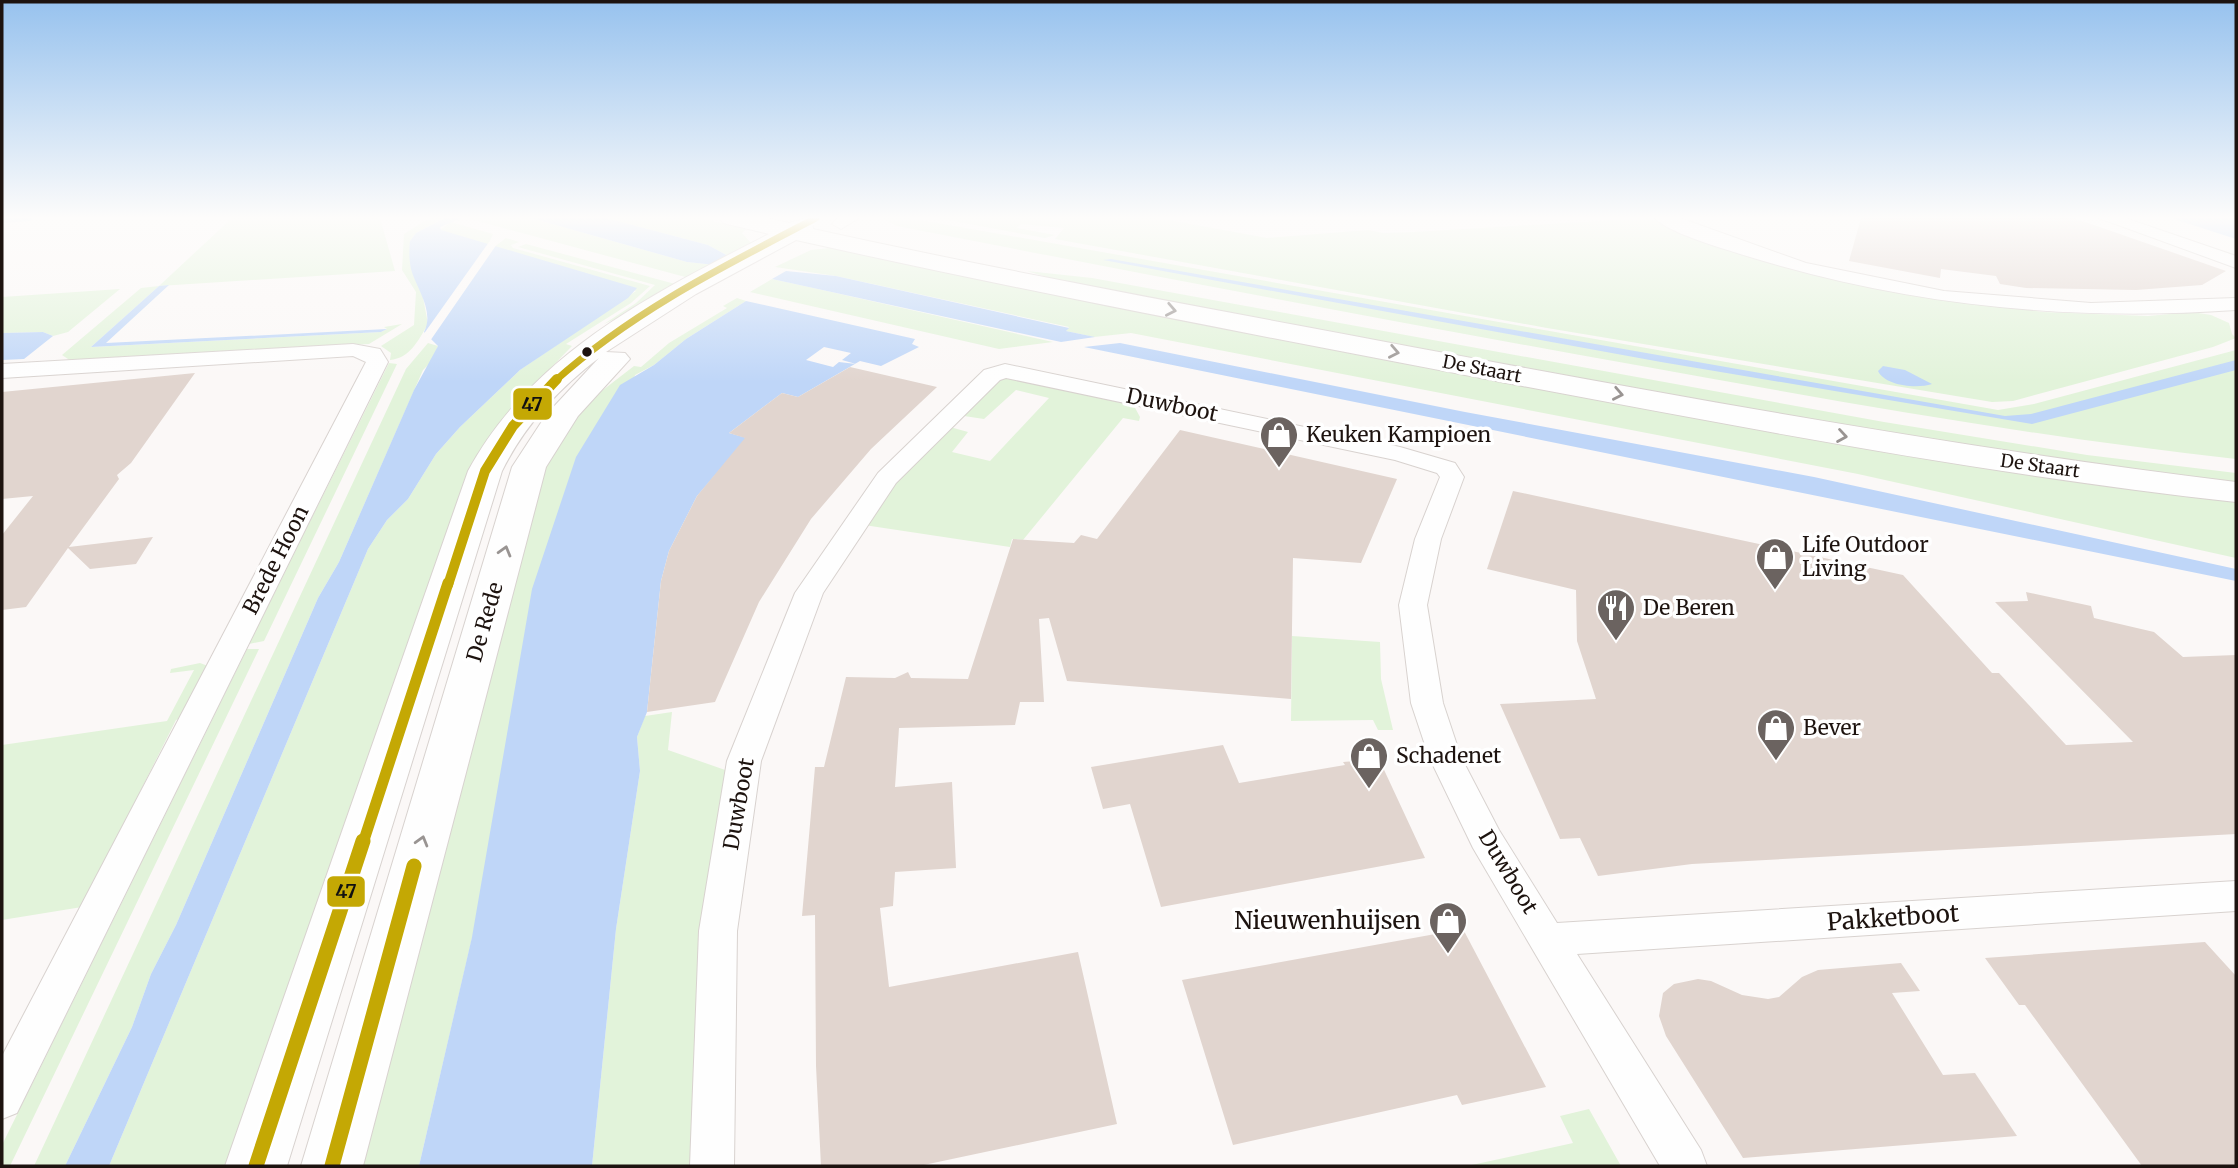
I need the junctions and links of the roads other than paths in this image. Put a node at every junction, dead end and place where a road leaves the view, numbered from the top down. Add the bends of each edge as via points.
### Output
1 (735, 273) edge
2 (1007, 273) edge
3 (1085, 273) edge
4 (1828, 273) edge
5 (692, 297) junction
6 (2236, 304) edge
7 (2, 371) edge
8 (2236, 466) edge
9 (2236, 492) edge
10 (2236, 896) edge
11 (1549, 940) junction
12 (2, 1099) edge
13 (256, 1166) edge
14 (332, 1166) edge
15 (712, 1166) edge
16 (1685, 1166) edge

1 - 5 main road, De Rede
2 -> 9 main road, De Staart via 1094,295 1836,435
3 - 8 main road, De Staart via 1881,416 2105,452
4 - 6 street via 1992,303 2136,311
5 - 13 main road, De Rede via 597,345 546,386 510,426 485,471
14 -> 5 main road, De Rede via 530,467 551,425 580,392
7 - 12 street, Brede Hoon via 353,350 372,354 377,362
10 - 11 street, Pakketboot
11 - 15 street, Duwboot via 1485,838 1445,757 1427,703 1413,605 1428,538 1452,477 1447,468 1400,454 1005,371 992,375 887,478 817,581 744,761 718,931
11 - 16 street, Duwboot

